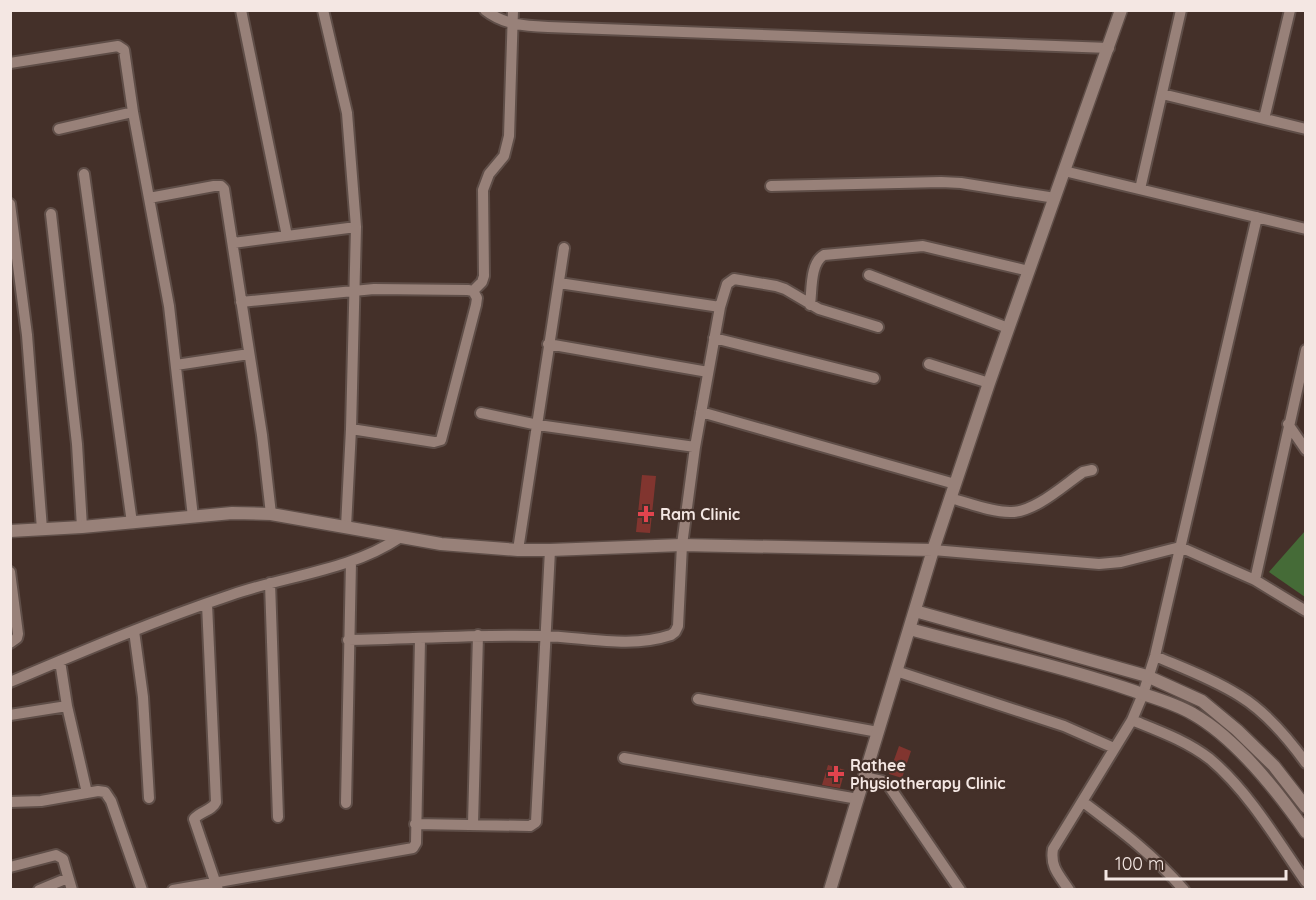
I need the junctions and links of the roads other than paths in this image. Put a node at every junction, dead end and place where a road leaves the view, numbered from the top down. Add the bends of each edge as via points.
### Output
1 (241, 10) edge
2 (323, 10) edge
3 (486, 10) edge
4 (513, 10) edge
5 (1121, 10) edge
6 (1181, 10) edge
7 (1290, 10) edge
8 (512, 24) junction
9 (1109, 48) junction
10 (10, 63) edge
11 (1162, 94) junction
12 (133, 112) junction
13 (1264, 119) junction
14 (59, 129) dead end
15 (1305, 129) edge
16 (1064, 171) junction
17 (84, 174) dead end
18 (771, 186) dead end
19 (1140, 189) junction
20 (149, 198) junction
21 (1055, 198) junction
22 (10, 204) edge
23 (51, 214) dead end
24 (1257, 217) junction
25 (356, 227) junction
26 (1305, 229) edge
27 (287, 236) junction
28 (233, 243) junction
29 (564, 249) dead end
30 (1029, 271) junction
31 (869, 275) dead end
32 (559, 283) junction
33 (473, 291) junction
34 (355, 292) junction
35 (240, 302) junction
36 (810, 305) junction
37 (720, 307) junction
38 (878, 327) dead end
39 (1008, 328) junction
40 (714, 338) junction
41 (548, 344) junction
42 (1305, 350) edge
43 (249, 354) junction
44 (929, 364) dead end
45 (176, 365) junction
46 (708, 372) junction
47 (874, 378) dead end
48 (989, 384) junction
49 (701, 412) junction
50 (481, 413) dead end
51 (1288, 424) junction
52 (538, 425) junction
53 (351, 429) junction
54 (695, 447) junction
55 (1305, 450) edge
56 (1092, 470) dead end
57 (955, 484) junction
58 (950, 498) junction
59 (271, 514) junction
60 (193, 517) junction
61 (132, 522) junction
62 (82, 527) junction
63 (346, 527) junction
64 (42, 529) junction
65 (10, 531) edge
66 (399, 538) junction
67 (682, 544) junction
68 (1180, 548) junction
69 (518, 550) junction
70 (550, 550) junction
71 (933, 550) junction
72 (351, 562) junction
73 (10, 572) edge
74 (1255, 580) junction
75 (270, 583) junction
76 (207, 604) junction
77 (915, 610) junction
78 (1305, 611) edge
79 (910, 629) junction
80 (134, 631) junction
81 (478, 635) junction
82 (546, 636) junction
83 (420, 639) junction
84 (348, 640) junction
85 (10, 643) edge
86 (1155, 656) junction
87 (60, 661) junction
88 (896, 671) junction
89 (1147, 676) junction
90 (10, 682) edge
91 (1143, 694) junction
92 (698, 699) dead end
93 (67, 706) junction
94 (10, 715) edge
95 (1132, 720) junction
96 (878, 732) junction
97 (1114, 748) junction
98 (624, 758) dead end
99 (1305, 763) edge
100 (864, 777) junction
101 (87, 793) junction
102 (149, 798) dead end
103 (858, 799) junction
104 (10, 802) edge
105 (1083, 802) junction
106 (346, 803) dead end
107 (1305, 807) edge
108 (278, 817) dead end
109 (415, 824) junction
110 (473, 824) junction
111 (1305, 832) edge
112 (10, 867) edge
113 (68, 878) junction
114 (1305, 882) edge
115 (217, 885) edge
116 (39, 890) edge
117 (72, 890) edge
118 (142, 890) edge
119 (173, 890) edge
120 (830, 890) edge
121 (960, 890) edge
122 (1069, 890) edge
123 (1184, 890) edge

1 - 27 street
2 - 25 street via 347,113
3 - 8 street
4 - 8 street
5 - 9 street
6 - 11 street
7 - 13 street
8 - 9 street
8 - 33 street via 509,136 504,156 489,174 483,190 484,276
9 - 16 street
10 - 12 street via 121,47
11 - 13 street
11 - 19 street
12 - 14 street
12 - 20 street
13 - 15 street
16 - 19 street
16 - 21 street
17 - 61 street
18 - 21 street via 941,182
19 - 24 street
20 - 28 street via 222,187
20 - 45 street
21 - 30 street
22 - 64 street via 27,335
23 - 62 street via 77,444
24 - 26 street
24 - 68 street
25 - 27 street
25 - 34 street
27 - 28 street
28 - 35 street
29 - 32 street
30 - 36 street via 923,246 824,255 815,266
30 - 39 street
31 - 39 street
32 - 37 street
32 - 41 street
33 - 34 street via 401,288
33 - 53 street via 476,305 441,440
34 - 35 street
34 - 53 street
35 - 43 street
36 - 37 street via 781,287 734,279 725,286
36 - 38 street
37 - 40 street
39 - 48 street
40 - 46 street
40 - 47 street
41 - 46 street
41 - 52 street
42 - 51 street
43 - 45 street
43 - 59 street
44 - 48 street
45 - 60 street
46 - 49 street
48 - 57 street
49 - 54 street
49 - 57 street
50 - 52 street
51 - 55 street
51 - 74 street
52 - 54 street
52 - 69 street
53 - 63 street
54 - 67 street
56 - 58 street via 1018,512
57 - 58 street
58 - 71 street
59 - 60 street
59 - 63 street
60 - 61 street
61 - 62 street
62 - 64 street
63 - 66 street
64 - 65 street
66 - 69 street
66 - 72 street
67 - 70 street
67 - 71 street
67 - 82 street via 678,626 671,635 614,642
68 - 71 street via 1099,564
68 - 74 street
68 - 86 street
69 - 70 street
70 - 82 street
71 - 77 street
72 - 75 street
72 - 84 street
73 - 85 street via 18,634
74 - 78 street
75 - 76 street
75 - 108 street
76 - 80 street
76 - 115 street via 216,802 194,819
77 - 79 street
77 - 89 street
79 - 88 street
79 - 91 street
80 - 87 street
80 - 102 street via 143,697
81 - 82 street
81 - 83 street
81 - 110 street
82 - 110 street via 536,822 530,826
83 - 84 street
83 - 109 street
84 - 106 street
86 - 89 street
86 - 99 street via 1242,697 1268,718
87 - 90 street
87 - 93 street
88 - 96 street
88 - 97 street via 1064,726
89 - 91 street
89 - 107 street via 1202,701 1274,766
91 - 95 street
91 - 111 street via 1193,714 1232,743 1269,783
92 - 96 street
93 - 94 street
93 - 101 street
95 - 97 street
95 - 114 street via 1178,738 1209,758 1264,821
96 - 100 street
97 - 105 street
98 - 103 street
100 - 103 street
100 - 121 street via 889,786
101 - 104 street
101 - 118 street via 107,794
103 - 120 street
105 - 122 street via 1053,849 1051,859
105 - 123 street via 1130,836
109 - 110 street
109 - 115 street via 416,843 410,849
112 - 113 street via 56,855 63,859
113 - 116 street
113 - 117 street
115 - 119 street

